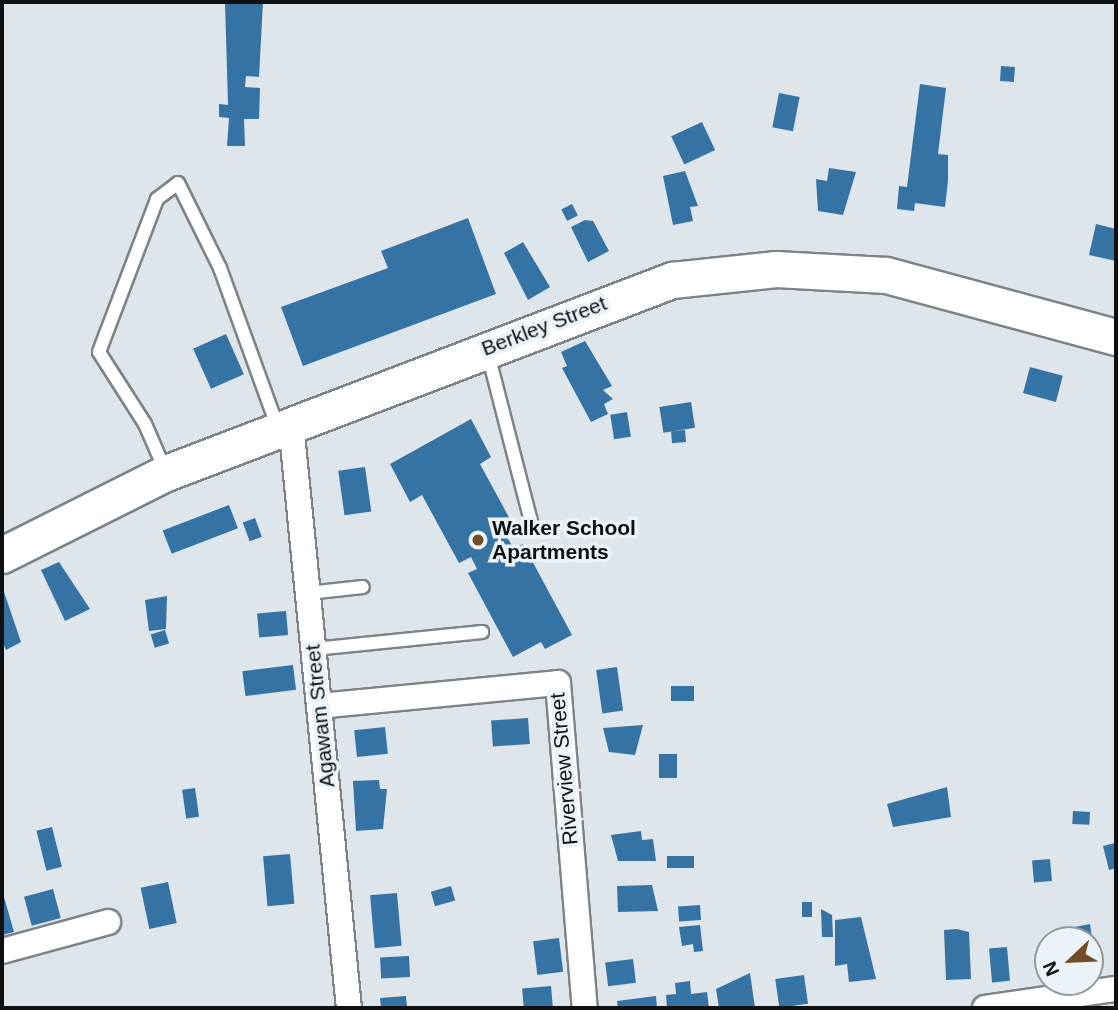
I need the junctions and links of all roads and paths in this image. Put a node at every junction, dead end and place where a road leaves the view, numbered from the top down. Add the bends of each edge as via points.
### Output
1 (1116, 337) edge
2 (486, 347) junction
3 (285, 426) junction
4 (166, 473) junction
5 (533, 529) dead end
6 (2, 555) edge
7 (363, 587) dead end
8 (308, 593) junction
9 (482, 632) dead end
10 (314, 649) junction
11 (319, 706) junction
12 (108, 922) dead end
13 (2, 951) edge
14 (1116, 989) edge
15 (349, 1008) edge
16 (585, 1008) edge
17 (985, 1008) edge

1 - 2 main road, Berkley Street via 886,275 776,269 672,281
2 - 3 main road, Berkley Street
2 - 5 lane
3 - 4 main road, Berkley Street
3 - 4 lane via 220,268 178,183 157,199 99,352 145,425
3 - 8 street, Agawam Street
4 - 6 main road, Berkley Street
7 - 8 lane
8 - 10 street, Agawam Street
9 - 10 lane
10 - 11 street, Agawam Street
11 - 15 street, Agawam Street
11 - 16 street, Riverview Street via 558,683
12 - 13 street
14 - 17 street

